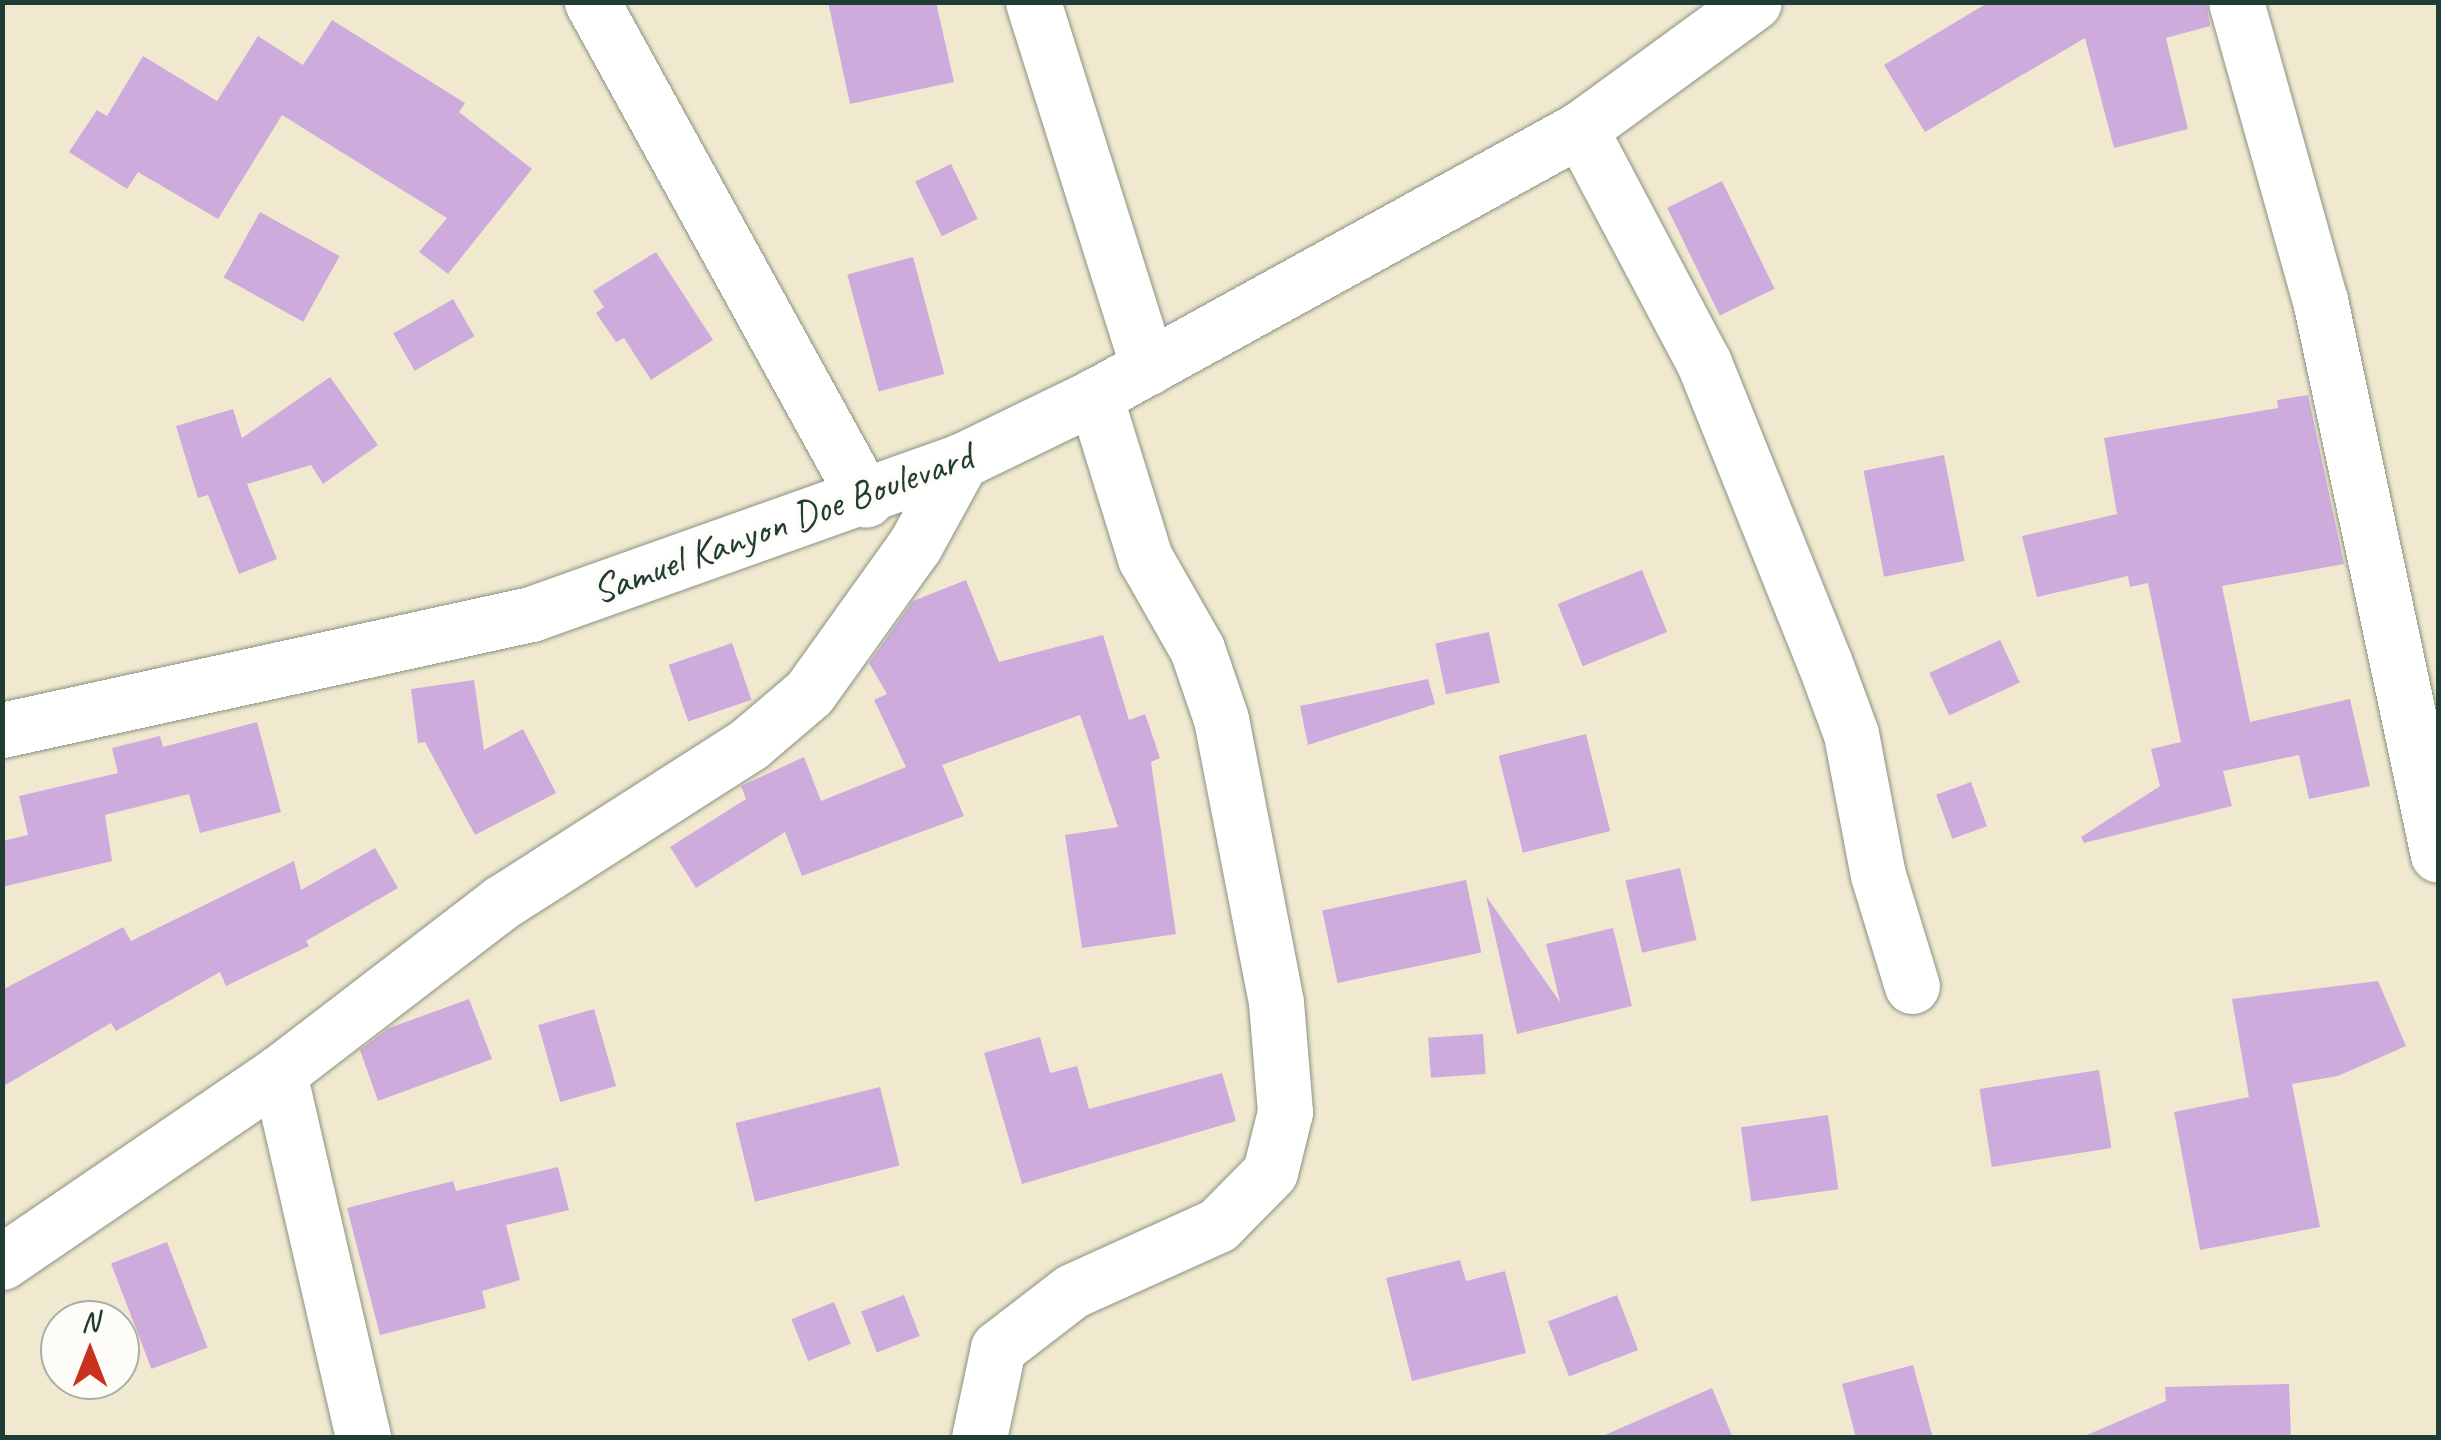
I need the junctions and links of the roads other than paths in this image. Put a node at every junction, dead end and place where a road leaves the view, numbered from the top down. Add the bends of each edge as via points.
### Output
1 (592, 2) edge
2 (1033, 2) edge
3 (1754, 2) edge
4 (2236, 2) edge
5 (1580, 129) junction
6 (1148, 367) junction
7 (1095, 396) junction
8 (961, 461) junction
9 (866, 500) junction
10 (2, 730) edge
11 (2438, 855) edge
12 (1912, 986) dead end
13 (279, 1074) junction
14 (2, 1262) edge
15 (363, 1438) edge
16 (979, 1438) edge

1 - 9 street
2 - 6 street
3 - 5 street, Samuel Kanyon Doe Boulevard
4 - 11 street via 2320,300
5 - 6 street, Samuel Kanyon Doe Boulevard
5 - 12 street via 1704,363 1852,734 1878,875
6 - 7 street, Samuel Kanyon Doe Boulevard
7 - 8 street, Samuel Kanyon Doe Boulevard
7 - 16 street via 1145,558 1197,649 1222,718 1276,1002 1285,1112 1270,1172 1218,1225 1072,1291 998,1348
8 - 9 street, Samuel Kanyon Doe Boulevard
8 - 13 street via 915,544 809,692 749,744 502,902
9 - 10 street, Samuel Kanyon Doe Boulevard via 531,614
13 - 14 street
13 - 15 street

